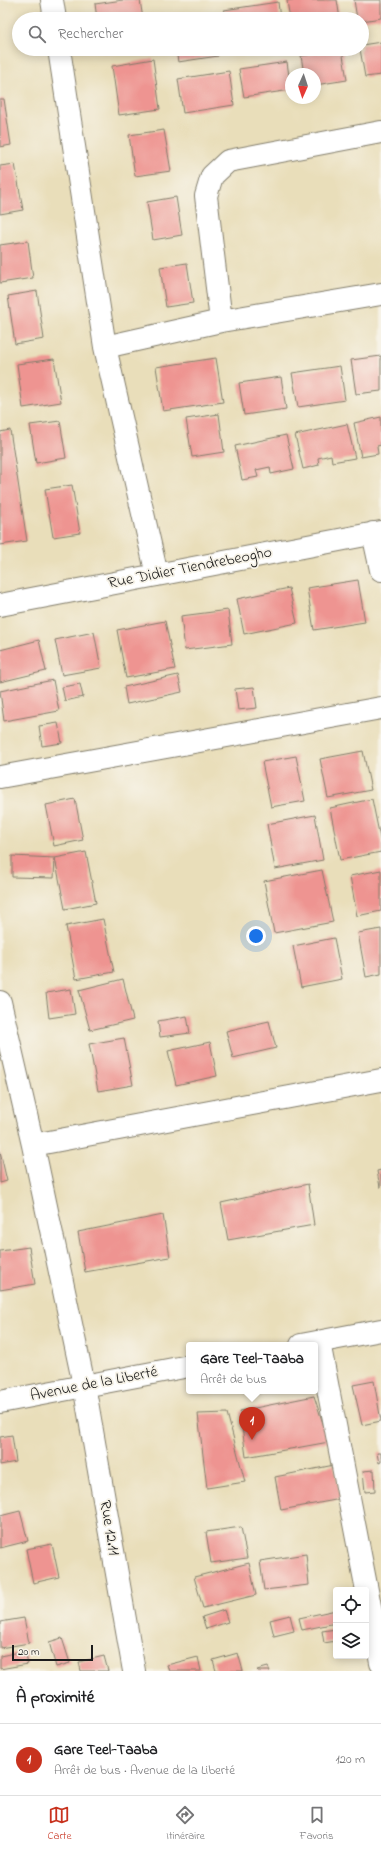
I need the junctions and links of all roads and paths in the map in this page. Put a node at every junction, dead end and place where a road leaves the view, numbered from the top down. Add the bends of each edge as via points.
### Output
1 (52, 0) edge
2 (54, 12) edge
3 (60, 56) edge
4 (381, 132) edge
5 (381, 294) edge
6 (221, 321) junction
7 (105, 347) junction
8 (377, 533) edge
9 (381, 570) edge
10 (157, 575) junction
11 (0, 605) edge
12 (381, 708) edge
13 (0, 777) edge
14 (0, 1007) edge
15 (381, 1080) edge
16 (33, 1145) junction
17 (381, 1330) edge
18 (315, 1342) edge
19 (186, 1367) edge
20 (318, 1379) edge
21 (84, 1385) junction
22 (0, 1402) edge
23 (381, 1663) edge
24 (134, 1671) edge

1 - 2 street
3 - 7 street
4 - 6 street via 228,161 212,176 206,196
5 - 6 street
6 - 7 street
7 - 10 street
8 - 9 street
8 - 10 street, Rue Didier Tiendrebeogho
10 - 11 street, Rue Didier Tiendrebeogho
12 - 13 street
14 - 16 street, Rue 12.11
15 - 16 street
16 - 21 street, Rue 12.11
17 - 18 street
19 - 21 street, Avenue de la Liberté
20 - 23 street
21 - 22 street, Avenue de la Liberté
21 - 24 street, Rue 12.11

